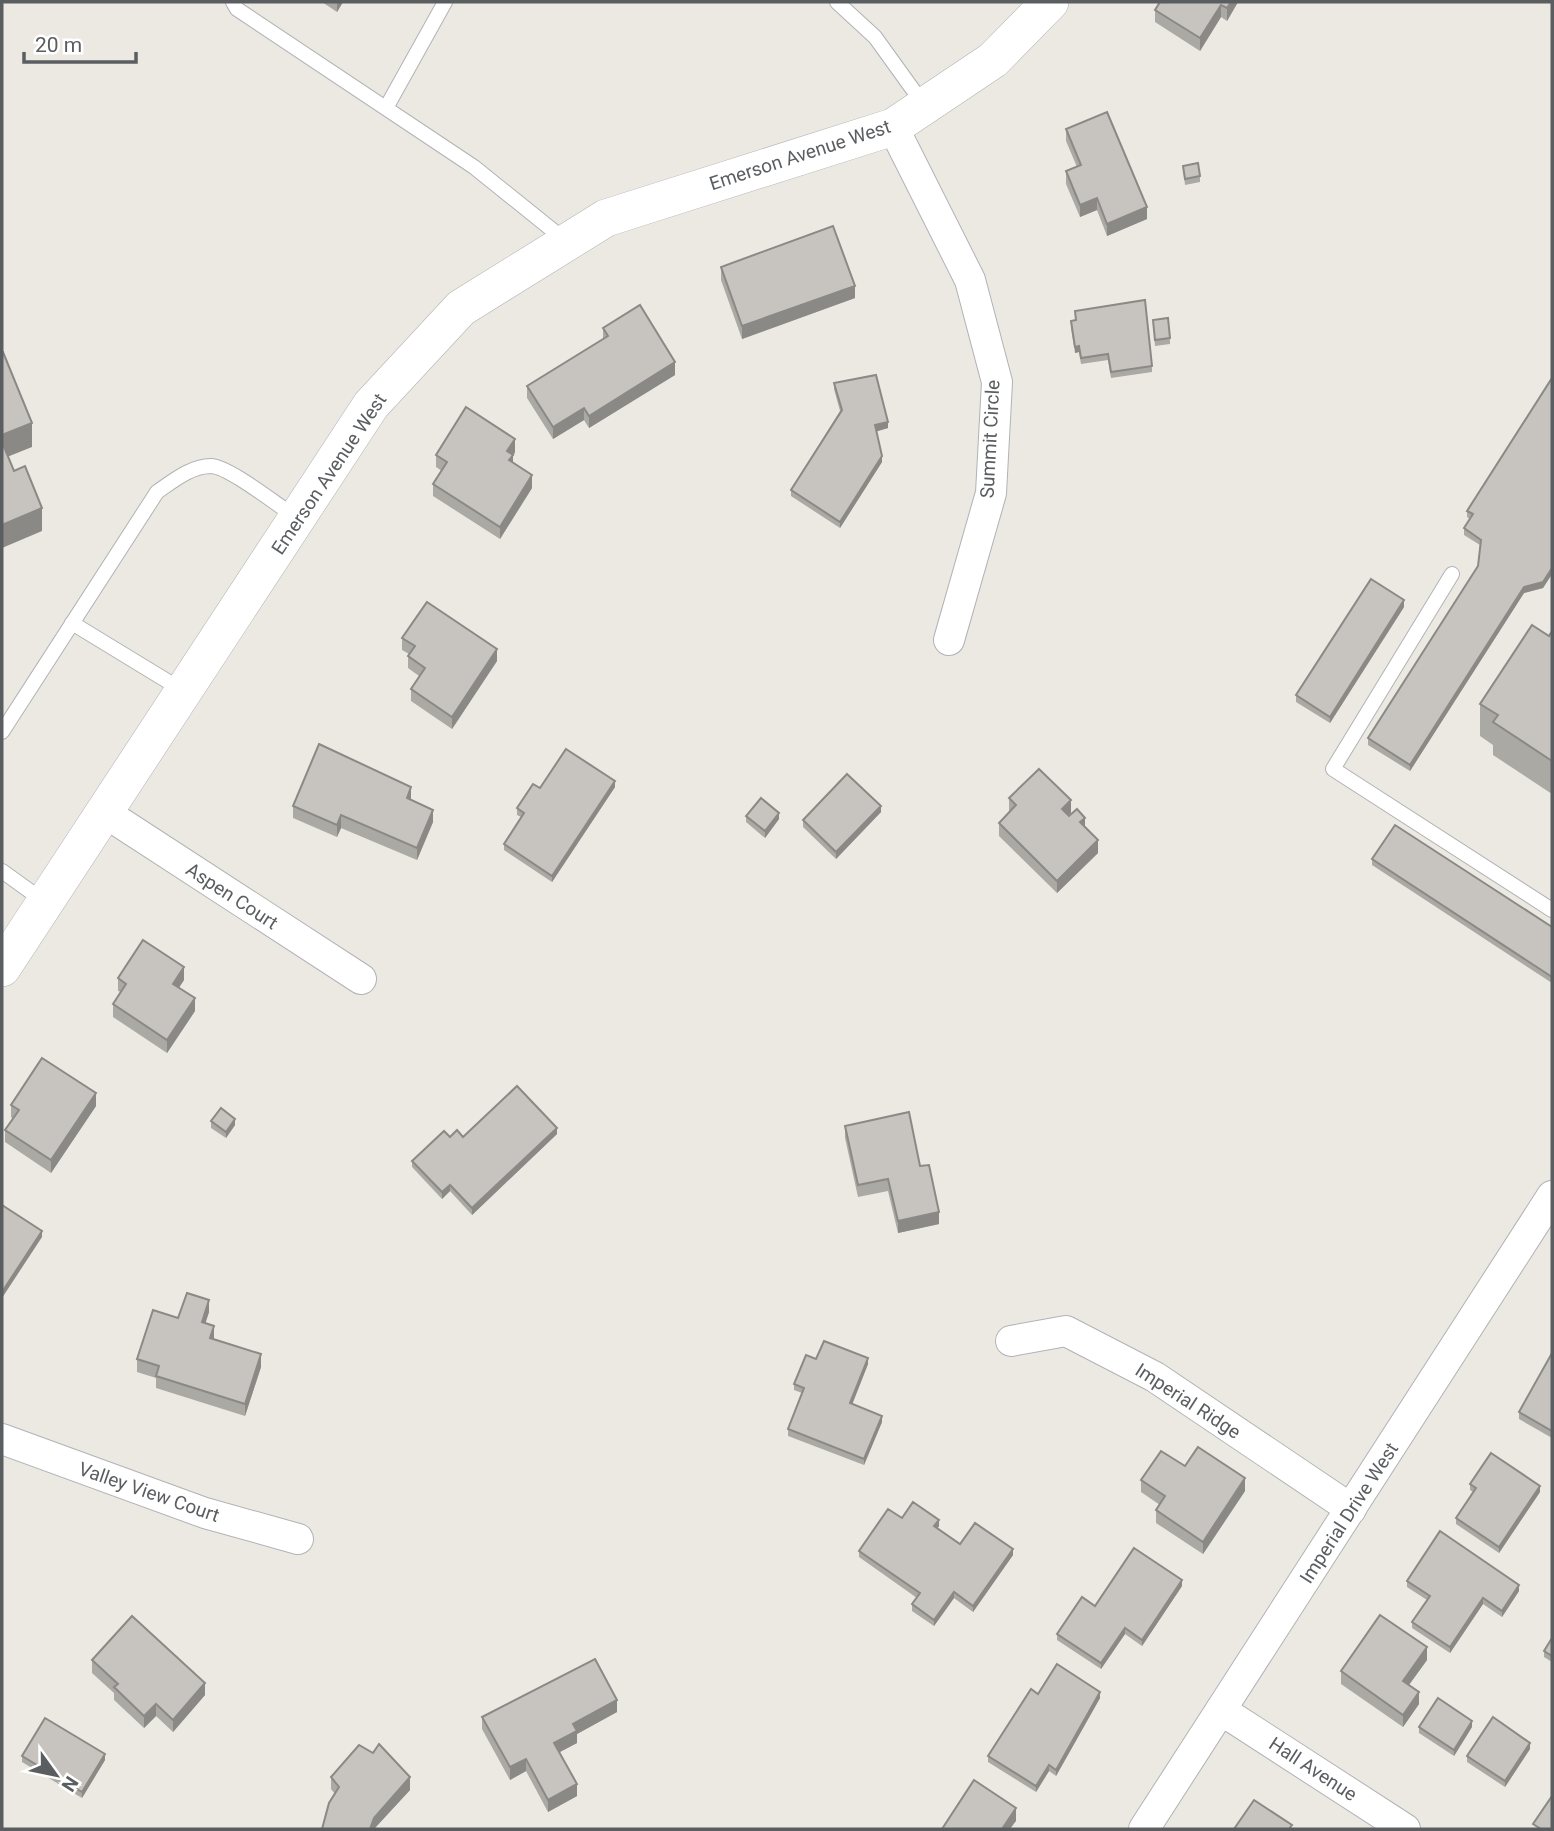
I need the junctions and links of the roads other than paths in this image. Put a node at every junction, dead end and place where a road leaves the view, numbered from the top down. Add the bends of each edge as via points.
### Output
1 (233, 2) edge
2 (445, 2) edge
3 (837, 2) edge
4 (1050, 2) edge
5 (925, 106) junction
6 (386, 108) junction
7 (893, 127) junction
8 (567, 242) junction
9 (297, 518) junction
10 (1452, 574) dead end
11 (72, 623) junction
12 (949, 640) dead end
13 (183, 691) junction
14 (2, 732) edge
15 (104, 812) junction
16 (2, 871) edge
17 (45, 902) junction
18 (1552, 911) edge
19 (2, 968) edge
20 (360, 979) dead end
21 (1552, 1196) edge
22 (1011, 1341) dead end
23 (2, 1439) edge
24 (1352, 1509) junction
25 (298, 1539) dead end
26 (1221, 1710) junction
27 (1144, 1829) edge
28 (1405, 1829) edge

1 - 6 lane
2 - 6 lane
3 - 5 lane via 874,37
4 - 5 street, Emerson Avenue West via 993,60
5 - 7 street, Emerson Avenue West
6 - 8 lane via 474,167
7 - 8 street, Emerson Avenue West via 606,218
7 - 12 street, Summit Circle via 970,279 997,382 991,494
8 - 9 street, Emerson Avenue West via 461,308 371,405
9 - 11 lane via 237,477 212,466 186,472 157,492
9 - 13 street, Emerson Avenue West
10 - 18 lane via 1333,769
11 - 13 lane
11 - 14 lane
13 - 15 street, Emerson Avenue West
15 - 17 street, Emerson Avenue West
15 - 20 street, Aspen Court
16 - 17 lane
17 - 19 street, Emerson Avenue West
21 - 24 street, Imperial Drive West
22 - 24 street, Imperial Ridge via 1066,1331 1155,1377
23 - 25 street, Valley View Court via 205,1513
24 - 26 street, Imperial Drive West
26 - 27 street, Imperial Drive West
26 - 28 street, Hall Avenue

